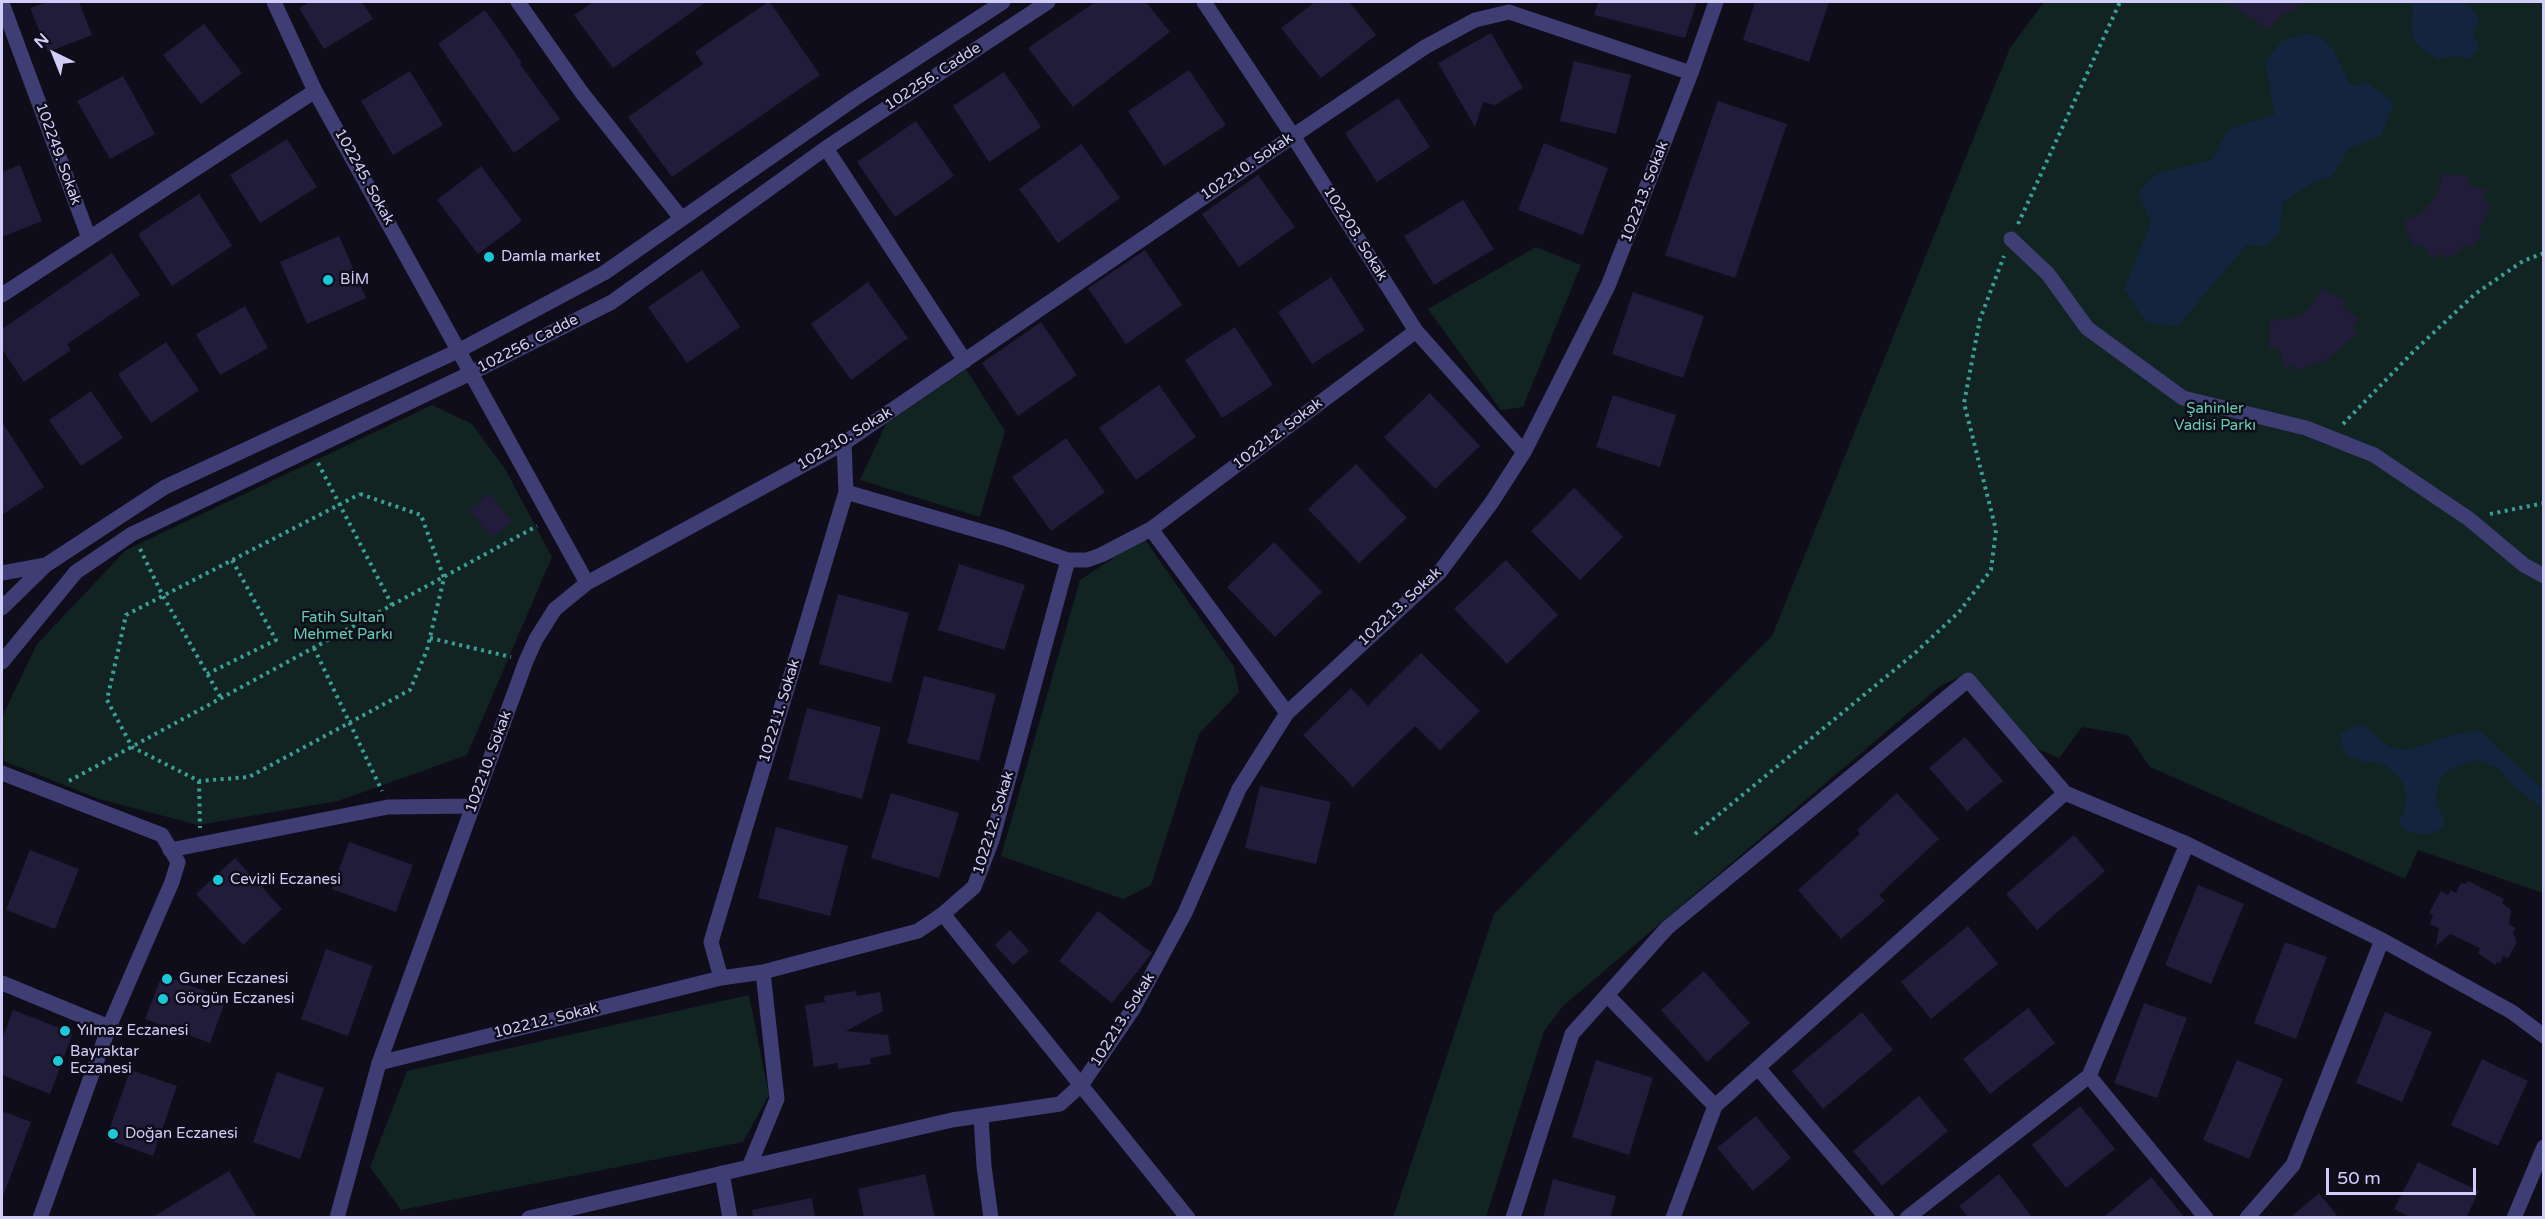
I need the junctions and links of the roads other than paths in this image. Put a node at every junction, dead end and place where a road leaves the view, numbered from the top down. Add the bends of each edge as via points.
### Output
1 (274, 2) edge
2 (1003, 2) edge
3 (1048, 2) edge
4 (1204, 2) edge
5 (1716, 2) edge
6 (2, 3) edge
7 (525, 4) edge
8 (1691, 73) junction
9 (315, 91) junction
10 (1293, 136) junction
11 (826, 148) junction
12 (681, 218) junction
13 (89, 238) junction
14 (2011, 238) road end
15 (2, 295) edge
16 (1416, 331) junction
17 (460, 350) junction
18 (965, 361) junction
19 (472, 372) junction
20 (844, 443) junction
21 (1524, 452) junction
22 (846, 492) junction
23 (1151, 529) junction
24 (1068, 560) junction
25 (46, 565) junction
26 (2, 573) edge
27 (2544, 576) edge
28 (587, 583) junction
29 (2, 608) edge
30 (7, 646) edge
31 (2, 662) edge
32 (1287, 713) junction
33 (2, 772) edge
34 (2065, 793) junction
35 (472, 806) junction
36 (2187, 844) junction
37 (170, 850) junction
38 (943, 914) junction
39 (2382, 940) junction
40 (763, 972) junction
41 (721, 978) junction
42 (2, 983) edge
43 (1607, 995) junction
44 (110, 1027) junction
45 (2544, 1036) edge
46 (379, 1063) junction
47 (1759, 1069) junction
48 (2089, 1076) junction
49 (1082, 1084) junction
50 (1715, 1106) junction
51 (981, 1117) junction
52 (2544, 1147) edge
53 (749, 1167) junction
54 (722, 1173) junction
55 (589, 1211) edge
56 (40, 1218) edge
57 (337, 1218) edge
58 (529, 1218) edge
59 (730, 1218) edge
60 (991, 1218) edge
61 (1188, 1218) edge
62 (1513, 1218) edge
63 (1674, 1218) edge
64 (1887, 1218) edge
65 (1908, 1218) edge
66 (2206, 1218) edge
67 (2247, 1218) edge
68 (2514, 1218) edge

1 - 9 street, 102245. Sokak
2 - 12 street, 102256. Cadde
3 - 11 street, 102256. Cadde
4 - 10 street, 102203. Sokak
5 - 8 street, 102213. Sokak
6 - 13 street, 102249. Sokak
7 - 12 street via 582,93
8 - 10 street, 102210. Sokak via 1509,12 1474,20 1425,47
8 - 21 street, 102213. Sokak via 1608,286
9 - 13 street
9 - 17 street, 102245. Sokak
10 - 16 street, 102203. Sokak
10 - 18 street, 102210. Sokak
11 - 18 street
11 - 19 street, 102256. Cadde via 612,302
12 - 17 street, 102256. Cadde via 604,273
13 - 15 street
14 - 27 street via 2048,274 2087,328 2183,398 2306,428 2374,455
16 - 21 street, 102203. Sokak
16 - 23 street, 102212. Sokak
17 - 19 street, 102245. Sokak
17 - 25 street, 102256. Cadde via 165,487
18 - 20 street, 102210. Sokak
19 - 28 street, 102245. Sokak
19 - 30 street, 102256. Cadde via 132,534 76,572
20 - 22 street, 102211. Sokak
20 - 28 street, 102210. Sokak
21 - 32 street, 102213. Sokak via 1439,573
22 - 24 street
22 - 41 street, 102211. Sokak via 711,942
23 - 24 street, 102212. Sokak via 1101,555
23 - 32 street
24 - 38 street, 102212. Sokak via 992,840 974,887
25 - 26 street
25 - 29 street, 102256. Cadde
28 - 35 street, 102210. Sokak via 555,609 536,639
30 - 31 street, 102256. Cadde
32 - 49 street, 102213. Sokak via 1239,789 1185,913 1133,1009
33 - 37 street via 162,835
34 - 36 street
34 - 43 street via 1968,680 1667,928
34 - 47 street
35 - 37 street via 388,807
35 - 46 street, 102210. Sokak
36 - 39 street
36 - 48 street
37 - 44 street via 177,861 172,882
38 - 40 street, 102212. Sokak via 918,932
38 - 49 street
39 - 45 street via 2512,1012
39 - 67 street via 2293,1165
40 - 41 street, 102212. Sokak
40 - 53 street via 777,1099
41 - 46 street, 102212. Sokak
42 - 44 street
43 - 50 street
43 - 62 street via 1572,1034
44 - 56 street
46 - 57 street, 102210. Sokak
47 - 50 street
47 - 64 street
48 - 65 street
48 - 66 street
49 - 51 street, 102213. Sokak via 1060,1104
49 - 61 street
50 - 63 street
51 - 53 street, 102213. Sokak via 952,1120
51 - 60 street
52 - 68 street
53 - 54 street, 102213. Sokak
54 - 55 street, 102213. Sokak
54 - 59 street
55 - 58 street, 102213. Sokak

